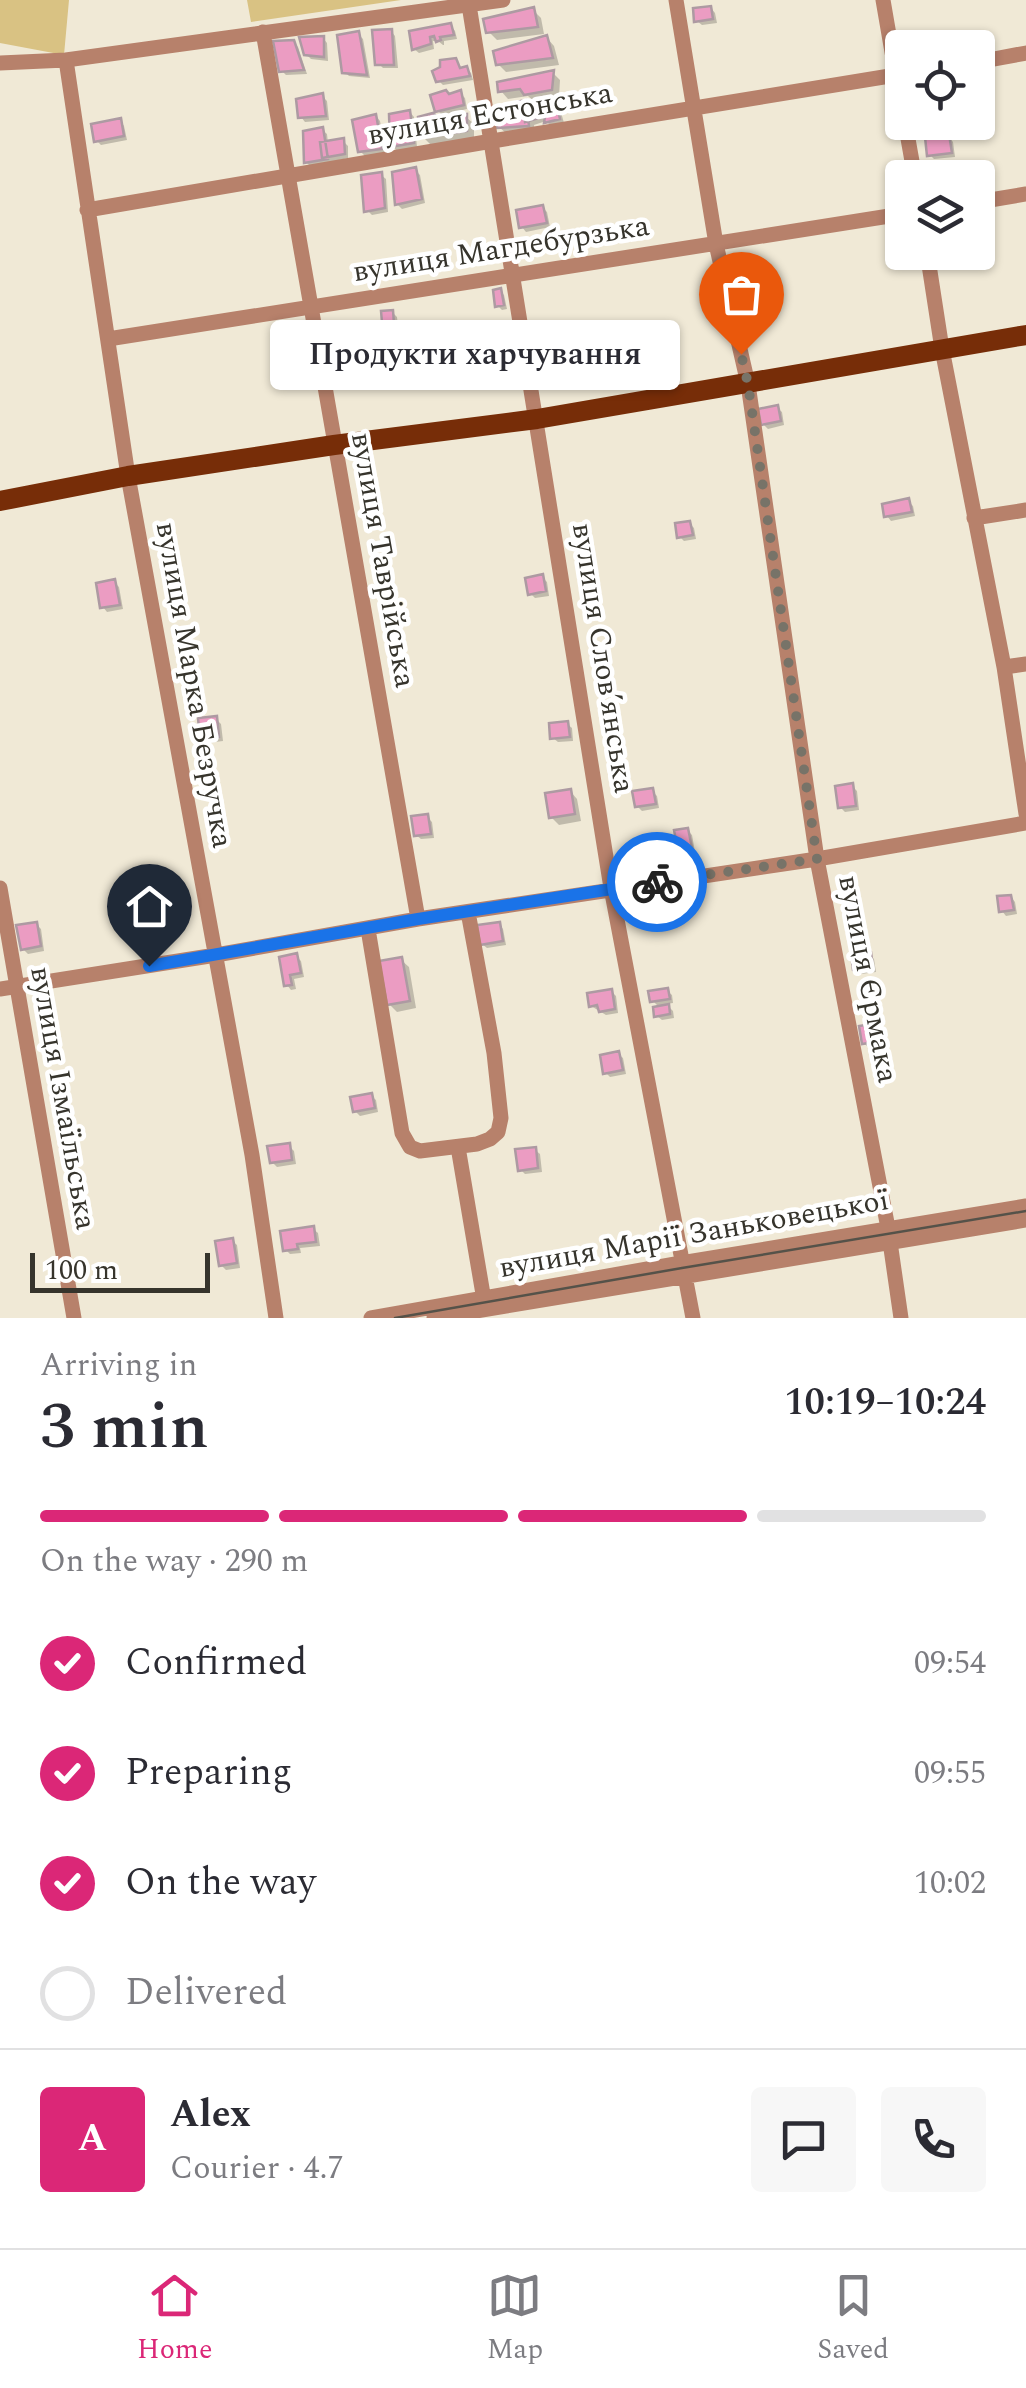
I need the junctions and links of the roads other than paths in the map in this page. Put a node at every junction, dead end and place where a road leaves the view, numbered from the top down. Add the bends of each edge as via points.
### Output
1 (503, 0) edge
2 (676, 0) edge
3 (883, 0) edge
4 (469, 5) junction
5 (889, 30) edge
6 (263, 32) junction
7 (1026, 54) edge
8 (995, 59) edge
9 (66, 60) junction
10 (0, 63) edge
11 (885, 76) edge
12 (694, 107) junction
13 (492, 141) junction
14 (288, 177) junction
15 (1026, 194) edge
16 (995, 199) edge
17 (87, 210) junction
18 (885, 217) edge
19 (716, 244) junction
20 (930, 270) edge
21 (512, 275) junction
22 (310, 306) junction
23 (1026, 336) edge
24 (108, 339) junction
25 (942, 349) junction
26 (748, 384) junction
27 (538, 419) junction
28 (334, 445) junction
29 (128, 476) junction
30 (0, 501) edge
31 (1026, 510) edge
32 (974, 518) junction
33 (1026, 664) edge
34 (1004, 668) junction
35 (1026, 814) edge
36 (1026, 823) edge
37 (817, 859) junction
38 (0, 888) edge
39 (611, 888) junction
40 (468, 912) junction
41 (418, 919) junction
42 (368, 928) junction
43 (216, 956) junction
44 (8, 988) edge
45 (458, 1147) junction
46 (1026, 1206) edge
47 (1026, 1220) edge
48 (889, 1236) junction
49 (682, 1269) junction
50 (485, 1308) edge
51 (74, 1318) edge
52 (276, 1318) edge
53 (371, 1318) edge
54 (434, 1318) edge
55 (693, 1318) edge
56 (901, 1318) edge

1 - 4 street
2 - 12 street, вулиця Єрмака
3 - 5 street
4 - 6 street
4 - 13 street, вулиця Слов’янська
6 - 9 street
6 - 14 street, вулиця Таврійська
7 - 8 street
9 - 10 street
9 - 17 street, вулиця Марка Безручка
11 - 12 street, вулиця Естонська
12 - 13 street, вулиця Естонська
12 - 19 street, вулиця Єрмака
13 - 14 street, вулиця Естонська
13 - 21 street, вулиця Слов’янська
14 - 17 street, вулиця Естонська
14 - 22 street, вулиця Таврійська
15 - 16 street
17 - 24 street, вулиця Марка Безручка
18 - 19 street, вулиця Магдебурзька
19 - 21 street, вулиця Магдебурзька
19 - 26 street, вулиця Єрмака
20 - 25 street
21 - 22 street, вулиця Магдебурзька
21 - 27 street, вулиця Слов’янська
22 - 24 street, вулиця Магдебурзька
22 - 28 street, вулиця Таврійська
23 - 25 main road
24 - 29 street, вулиця Марка Безручка
25 - 26 main road
25 - 32 street
26 - 27 main road
26 - 37 street, вулиця Єрмака
27 - 28 main road
27 - 39 street, вулиця Слов’янська
28 - 29 main road
28 - 41 street, вулиця Таврійська
29 - 30 main road
29 - 43 street, вулиця Марка Безручка
31 - 32 street
32 - 34 street
33 - 34 street
34 - 35 street
36 - 37 street
37 - 39 street
37 - 48 street, вулиця Єрмака
38 - 44 street, вулиця Ізмаїльська
39 - 40 street
39 - 49 street, вулиця Слов’янська
40 - 41 street
40 - 45 street via 502,1118 490,1139
41 - 42 street
42 - 43 street
42 - 45 street via 405,1141 420,1151
43 - 44 street
43 - 52 street, вулиця Марка Безручка
44 - 51 street, вулиця Ізмаїльська
45 - 50 street
46 - 48 street, вулиця Марії Заньковецької
47 - 48 street, вулиця Марії Заньковецької
48 - 49 street, вулиця Марії Заньковецької
48 - 56 street, вулиця Єрмака
49 - 50 street, вулиця Марії Заньковецької
49 - 55 street, вулиця Слов’янська
50 - 53 street, вулиця Марії Заньковецької
50 - 54 street, вулиця Марії Заньковецької

